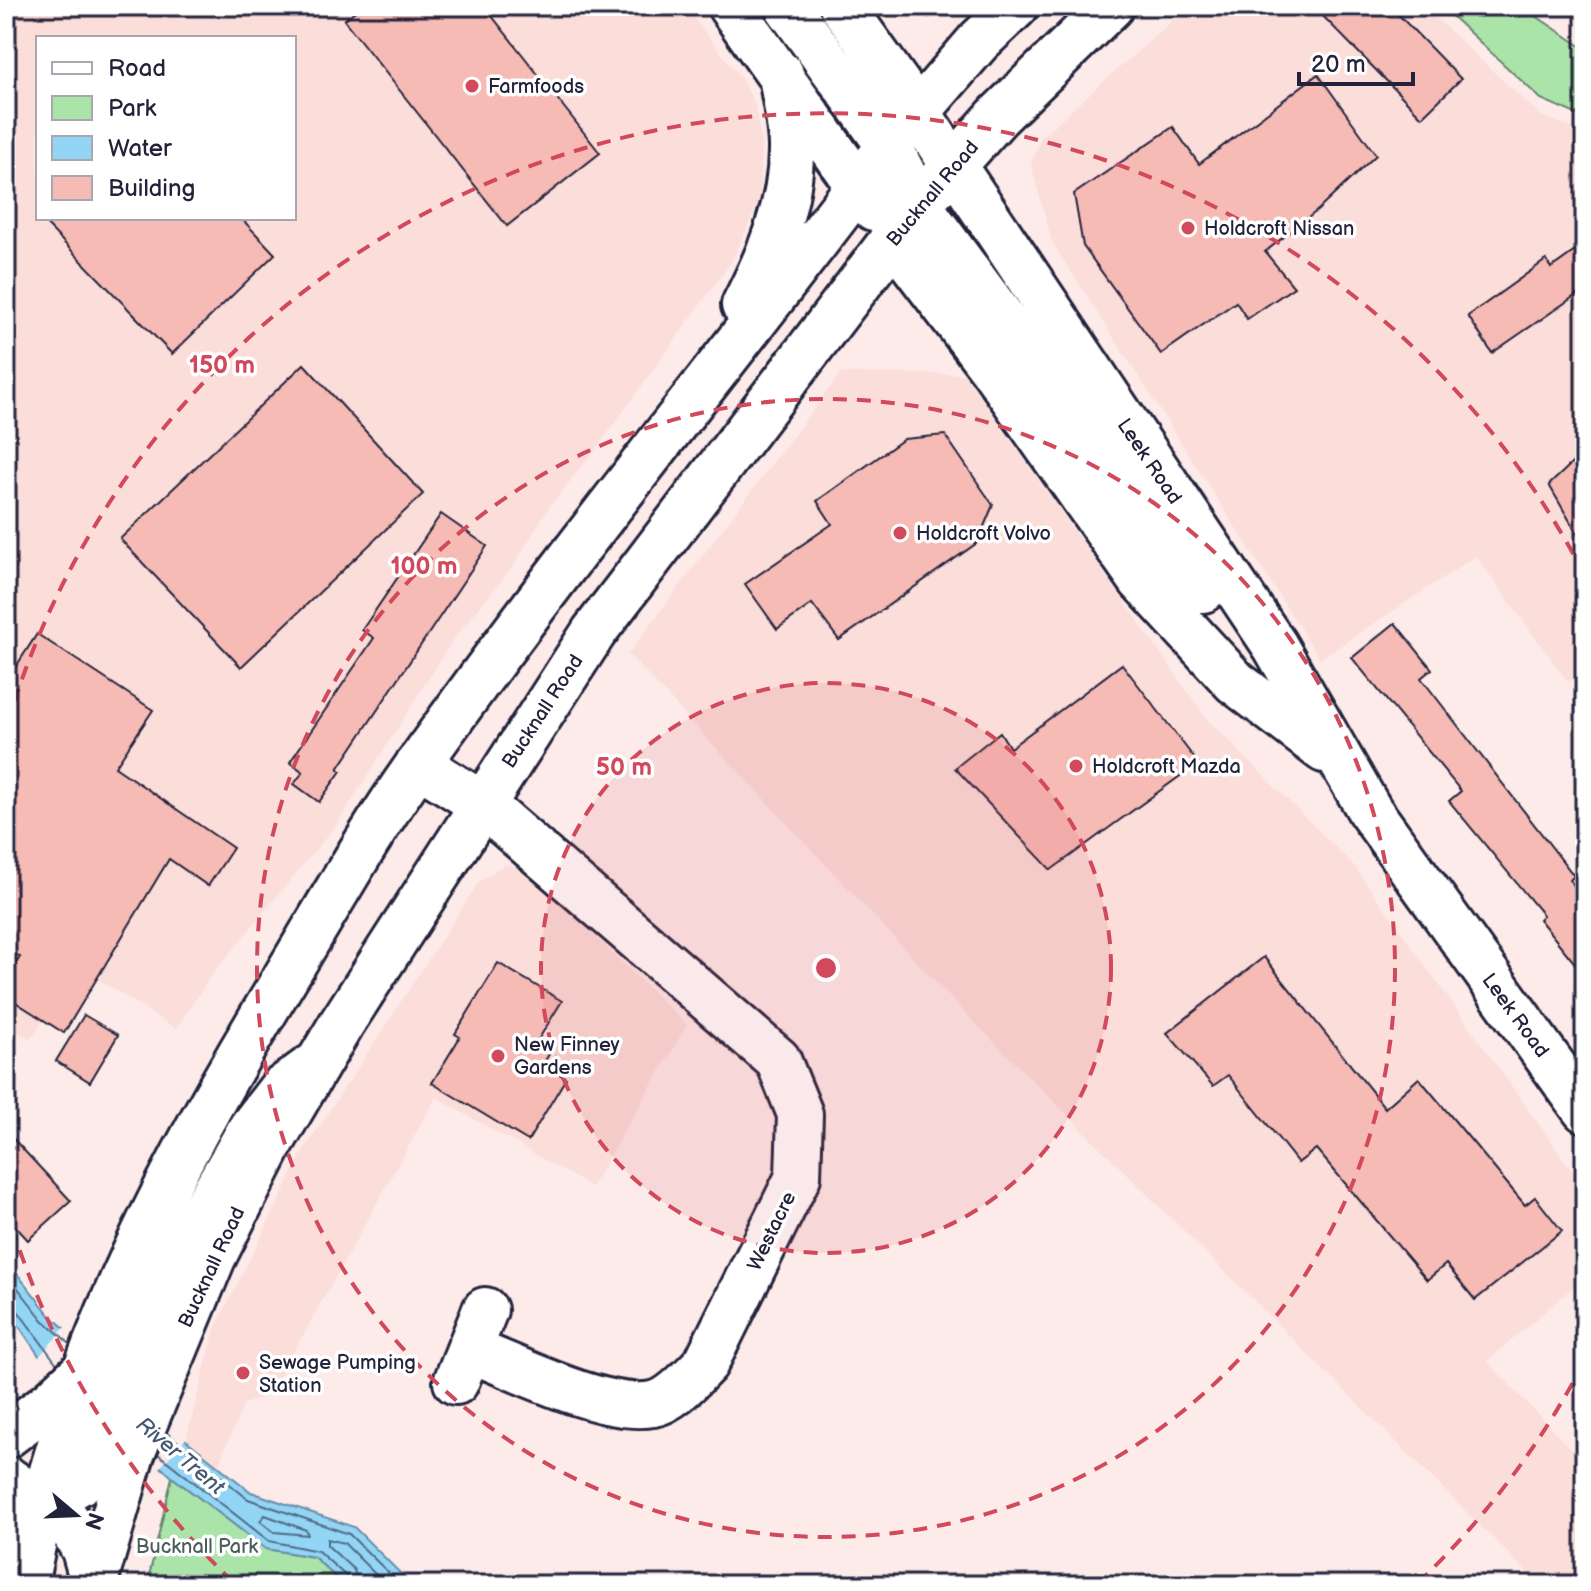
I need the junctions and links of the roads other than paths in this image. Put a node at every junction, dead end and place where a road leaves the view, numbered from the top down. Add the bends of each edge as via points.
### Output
1 (730, 6) edge
2 (787, 6) edge
3 (842, 6) edge
4 (1016, 6) edge
5 (1111, 6) edge
6 (781, 74) junction
7 (917, 111) junction
8 (889, 146) junction
9 (954, 166) junction
10 (860, 186) junction
11 (906, 221) junction
12 (712, 372) junction
13 (1338, 761) junction
14 (418, 764) junction
15 (482, 804) junction
16 (1585, 1110) edge
17 (470, 1347) dead end
18 (78, 1378) junction
19 (6, 1436) edge
20 (6, 1478) edge
21 (98, 1494) junction
22 (25, 1509) edge
23 (28, 1568) edge
24 (94, 1585) edge

1 - 6 main road
2 - 8 main road
3 - 7 main road, Leek Road
4 - 7 main road
5 - 9 main road, Bucknall Road
6 - 10 main road
6 - 12 main road via 791,146 788,190 776,233
7 - 8 main road
7 - 9 main road, Leek Road
8 - 10 main road
8 - 11 main road
9 - 11 main road, Bucknall Road
9 - 13 main road, Leek Road via 1275,646
10 - 11 main road
10 - 12 main road
11 - 13 main road
11 - 15 main road, Bucknall Road via 594,632
12 - 14 main road
13 - 16 main road, Leek Road
14 - 15 main road, Westacre
14 - 18 main road via 232,1065 164,1190
15 - 17 main road, Westacre via 778,1060 800,1114 798,1177 706,1363 656,1404 613,1405
15 - 21 main road, Bucknall Road via 270,1145 140,1388
18 - 19 main road
18 - 22 main road
20 - 22 main road
21 - 22 main road
21 - 24 main road, Bucknall Road
22 - 23 main road
22 - 24 main road via 68,1521

